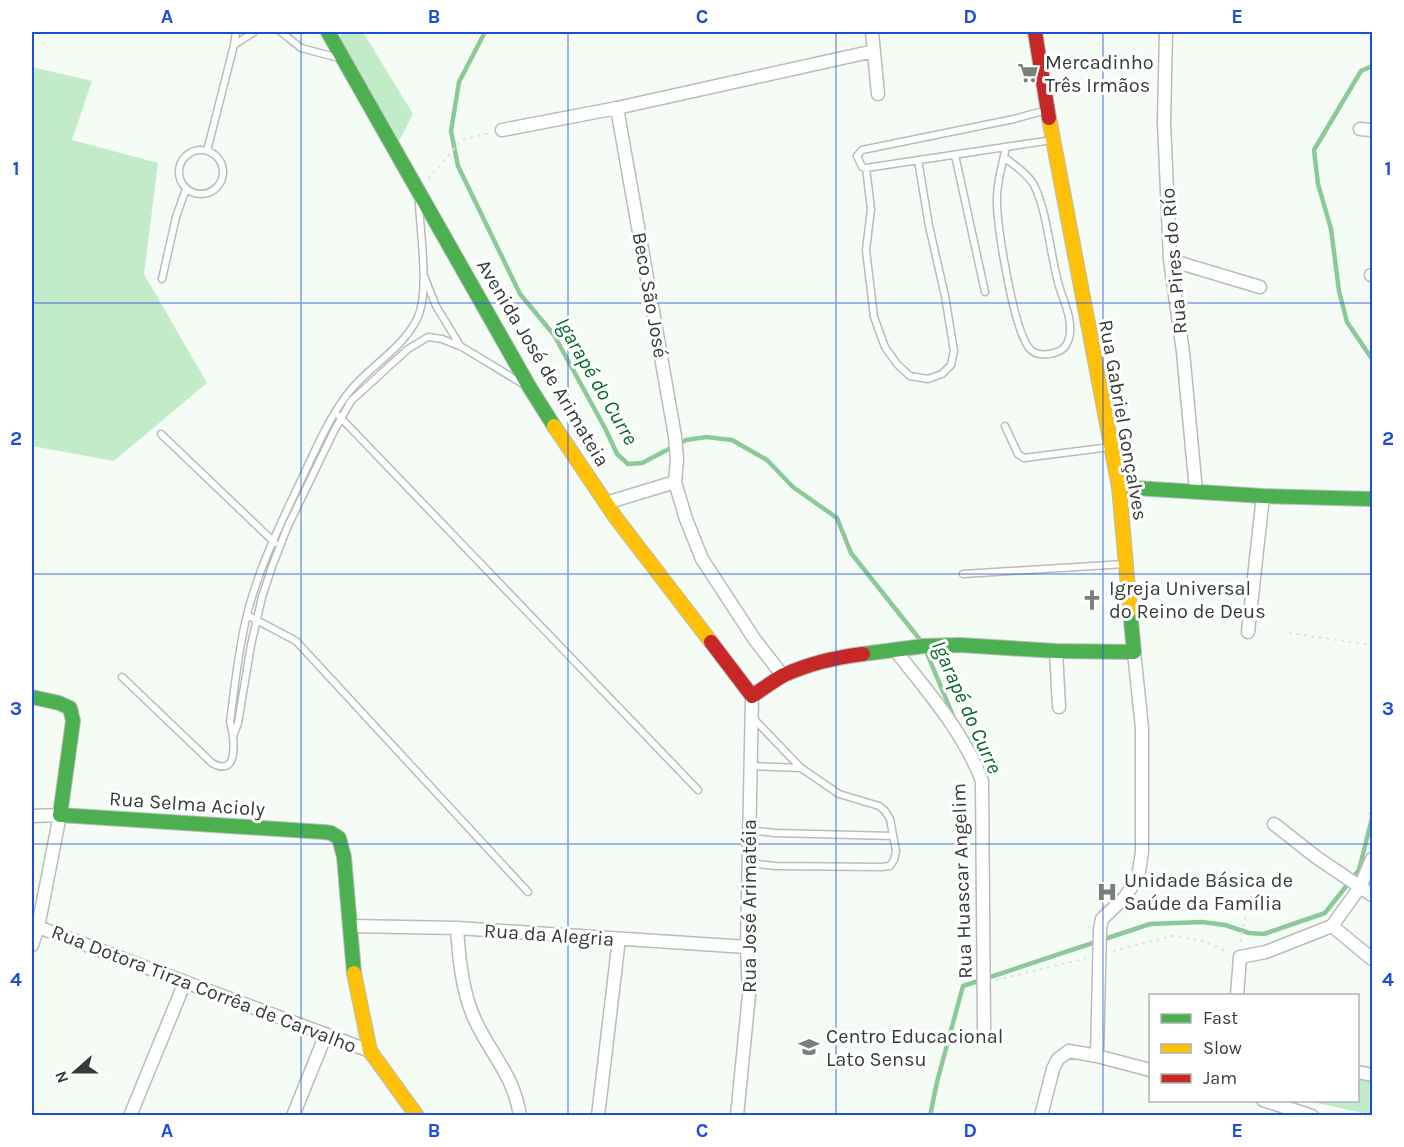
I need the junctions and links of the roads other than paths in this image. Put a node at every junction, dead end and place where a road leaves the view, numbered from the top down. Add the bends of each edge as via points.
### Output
1 (236, 32) edge
2 (254, 32) edge
3 (281, 32) edge
4 (328, 32) edge
5 (872, 32) edge
6 (1035, 32) edge
7 (1166, 32) edge
8 (234, 45) junction
9 (874, 51) junction
10 (343, 58) junction
11 (878, 94) dead end
12 (617, 108) junction
13 (1048, 110) junction
14 (502, 130) road end
15 (1053, 140) junction
16 (1006, 147) junction
17 (207, 151) junction
18 (955, 155) junction
19 (1004, 157) junction
20 (918, 160) junction
21 (866, 168) junction
22 (186, 189) junction
23 (419, 190) junction
24 (1170, 260) junction
25 (423, 276) junction
26 (162, 279) dead end
27 (1260, 287) dead end
28 (985, 292) dead end
29 (462, 347) junction
30 (530, 388) junction
31 (339, 415) junction
32 (1005, 426) dead end
33 (161, 434) dead end
34 (1111, 447) junction
35 (675, 482) junction
36 (1119, 487) junction
37 (1196, 491) junction
38 (1263, 496) junction
39 (1372, 499) edge
40 (606, 503) junction
41 (277, 544) junction
42 (1126, 564) junction
43 (963, 574) dead end
44 (247, 615) junction
45 (257, 619) junction
46 (1248, 632) dead end
47 (894, 650) junction
48 (1056, 651) junction
49 (1134, 652) junction
50 (783, 676) junction
51 (122, 677) dead end
52 (752, 696) junction
53 (32, 697) edge
54 (1059, 707) dead end
55 (751, 716) junction
56 (233, 735) junction
57 (750, 766) junction
58 (801, 768) junction
59 (698, 789) dead end
60 (60, 815) junction
61 (32, 816) edge
62 (1274, 824) dead end
63 (749, 830) junction
64 (893, 836) junction
65 (1372, 859) edge
66 (749, 863) junction
67 (1360, 887) junction
68 (528, 892) dead end
69 (1372, 895) edge
70 (350, 926) junction
71 (1332, 926) junction
72 (38, 927) junction
73 (457, 928) junction
74 (619, 939) junction
75 (32, 945) edge
76 (747, 947) junction
77 (1372, 959) edge
78 (185, 982) junction
79 (1237, 994) edge
80 (984, 1029) dead end
81 (326, 1034) junction
82 (370, 1051) junction
83 (1097, 1056) junction
84 (1149, 1070) edge
85 (1266, 1102) edge
86 (130, 1116) edge
87 (293, 1116) edge
88 (417, 1116) edge
89 (520, 1116) edge
90 (598, 1116) edge
91 (737, 1116) edge
92 (1041, 1116) edge
93 (1312, 1116) edge

1 - 8 lane
2 - 8 lane
3 - 10 lane via 301,48
4 - 10 street, Avenida José de Arimateia
5 - 9 street
6 - 13 street, Rua Gabriel Gonçalves
7 - 24 street, Rua Pires do Río via 1164,122
8 - 17 lane
9 - 11 street
9 - 12 street
10 - 23 street, Avenida José de Arimateia
12 - 14 street
12 - 35 street, Beco São José via 675,436
13 - 15 street, Rua Gabriel Gonçalves
13 - 21 lane via 862,150 857,156 861,167
15 - 16 lane
15 - 34 street, Rua Gabriel Gonçalves
16 - 18 lane
16 - 19 lane
17 - 22 lane via 190,152 179,165 178,174
17 - 22 lane via 220,162 222,180 202,195
18 - 20 lane
18 - 28 lane
19 - 19 lane via 1034,185 1042,212 1070,323 1067,343 1058,352 1032,351 1016,316 997,205
20 - 21 lane
20 - 21 lane via 954,351 951,365 942,374 928,379 910,376 897,364 885,347 874,317 866,250 871,209
22 - 26 lane
23 - 25 lane
23 - 30 street, Avenida José de Arimateia
24 - 27 street
24 - 37 street, Rua Pires do Río
25 - 29 lane via 436,306
25 - 31 lane via 416,321 346,396
29 - 30 lane
29 - 31 lane via 433,337 424,339 408,349
30 - 40 street, Avenida José de Arimateia
31 - 41 lane
31 - 59 lane
32 - 34 lane via 1018,454 1024,458
33 - 41 lane
34 - 36 street, Rua Gabriel Gonçalves
35 - 40 street
35 - 50 street, Beco São José via 702,559
36 - 37 street
36 - 42 street, Rua Gabriel Gonçalves
37 - 38 street
38 - 39 street
38 - 46 street
40 - 52 street, Avenida José de Arimateia
41 - 44 lane via 264,564
41 - 45 lane
42 - 43 lane
42 - 49 street, Rua Gabriel Gonçalves
44 - 45 lane
44 - 56 lane via 230,721
45 - 56 lane via 239,722
45 - 68 lane via 296,641
47 - 48 street via 960,645
47 - 50 street via 848,656
47 - 80 street, Rua Huascar Angelim via 952,722 982,781
48 - 49 street
48 - 54 street
49 - 83 street, Rua Gabriel Gonçalves via 1142,728 1142,852 1138,877 1125,897 1102,919
50 - 52 street
51 - 56 lane via 217,766 232,761
52 - 55 street, Rua José Arimatéia
53 - 60 street via 70,708 73,721
55 - 57 street, Rua José Arimatéia
55 - 58 lane
57 - 58 lane
57 - 63 street, Rua José Arimatéia
58 - 64 lane via 832,790 879,806 890,819
60 - 61 street, Rua Selma Acioly
60 - 70 street, Rua Selma Acioly via 331,833 343,847
60 - 72 street
62 - 67 street
63 - 64 lane
63 - 66 street, Rua José Arimatéia
64 - 66 lane via 896,851 890,866
65 - 67 street
66 - 76 street, Rua José Arimatéia
67 - 69 street
67 - 71 street
70 - 73 street, Rua da Alegria
70 - 82 street via 354,975
71 - 77 street
71 - 79 street via 1266,952 1240,957
72 - 75 street
72 - 78 street, Rua Dotora Tirza Corrêa de Carvalho
73 - 74 street, Rua da Alegria
73 - 89 street via 471,1010 510,1079
74 - 76 street, Rua da Alegria
74 - 90 street
76 - 91 street, Rua José Arimatéia via 748,1015
78 - 81 street, Rua Dotora Tirza Corrêa de Carvalho
78 - 86 street
81 - 82 street, Rua Dotora Tirza Corrêa de Carvalho
81 - 87 street
82 - 88 street
83 - 84 street
83 - 92 street via 1070,1051 1058,1059
85 - 93 street

